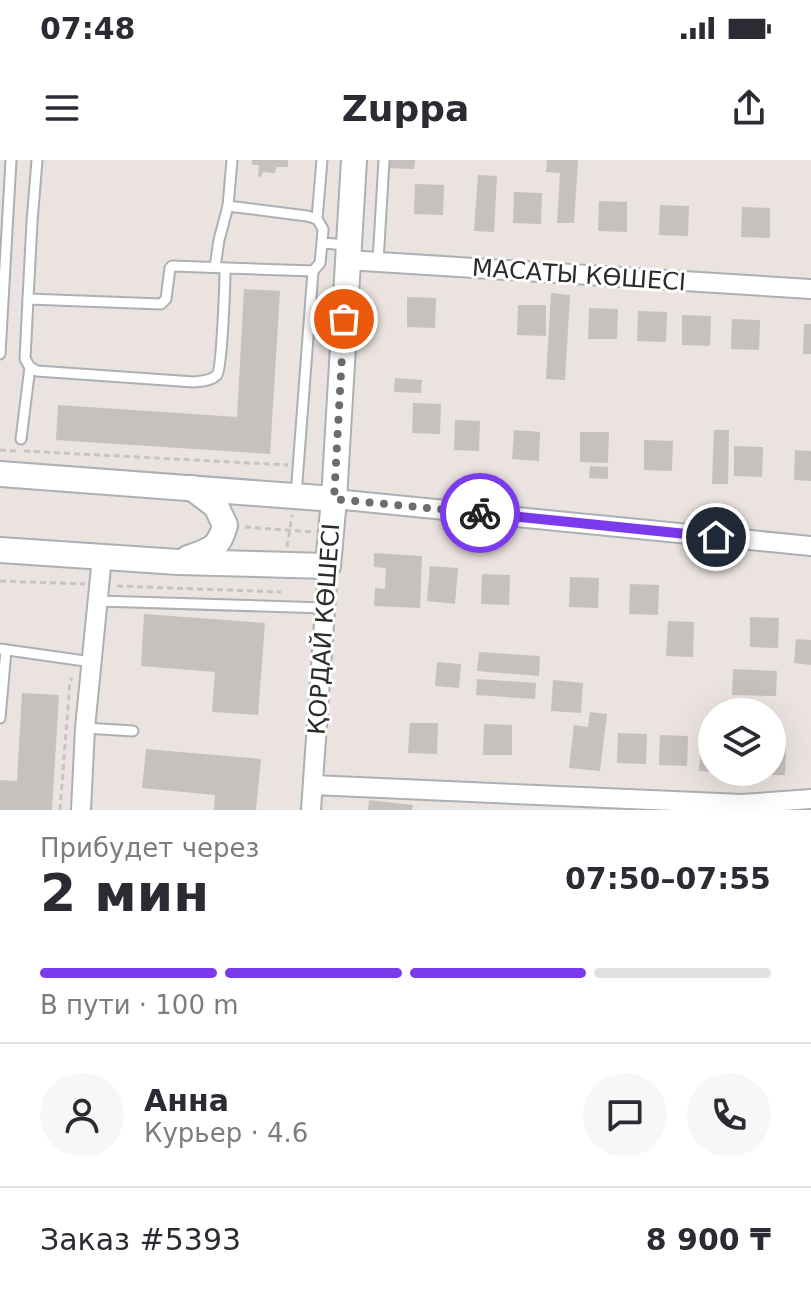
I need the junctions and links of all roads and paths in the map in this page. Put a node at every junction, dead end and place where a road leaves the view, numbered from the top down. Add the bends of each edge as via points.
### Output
1 (11, 160) edge
2 (37, 160) edge
3 (232, 160) edge
4 (322, 160) edge
5 (354, 160) edge
6 (384, 160) edge
7 (228, 206) junction
8 (317, 219) junction
9 (322, 243) junction
10 (348, 252) junction
11 (378, 262) junction
12 (220, 268) junction
13 (313, 271) junction
14 (811, 289) edge
15 (28, 299) junction
16 (0, 354) edge
17 (30, 367) junction
18 (21, 439) dead end
19 (0, 450) edge
20 (298, 466) junction
21 (0, 474) edge
22 (192, 488) junction
23 (296, 496) junction
24 (334, 499) junction
25 (225, 525) junction
26 (331, 533) junction
27 (811, 546) edge
28 (0, 550) edge
29 (102, 557) junction
30 (178, 562) junction
31 (328, 566) junction
32 (0, 581) edge
33 (281, 592) dead end
34 (98, 593) junction
35 (325, 608) junction
36 (3, 649) edge
37 (93, 662) junction
38 (0, 718) edge
39 (85, 728) junction
40 (133, 731) dead end
41 (313, 785) junction
42 (811, 799) edge
43 (81, 810) edge
44 (311, 810) edge

1 - 16 lane
2 - 15 lane
3 - 7 lane
4 - 8 lane
5 - 10 street, ҚОРДАЙ КӨШЕСІ
6 - 11 lane
7 - 8 lane
7 - 12 lane via 219,240
8 - 9 lane
9 - 10 lane
9 - 13 lane via 320,263
10 - 11 street, МАСАТЫ КӨШЕСІ
10 - 24 street, ҚОРДАЙ КӨШЕСІ
11 - 14 street, МАСАТЫ КӨШЕСІ
12 - 13 lane
12 - 15 lane via 172,266 161,304
12 - 17 lane via 221,368 211,380
13 - 20 lane
15 - 17 lane via 25,359
17 - 18 lane
19 - 20 path
20 - 23 lane
21 - 22 street
22 - 23 street
22 - 25 street via 216,506
23 - 24 street
24 - 26 street, ҚОРДАЙ КӨШЕСІ
24 - 27 street
25 - 26 path
25 - 30 street via 212,549
26 - 31 street, ҚОРДАЙ КӨШЕСІ
28 - 29 street
29 - 30 street
29 - 34 street
30 - 31 street
31 - 35 street, ҚОРДАЙ КӨШЕСІ
32 - 34 path
33 - 34 path
34 - 35 lane
34 - 37 street
35 - 41 street, ҚОРДАЙ КӨШЕСІ
36 - 37 lane
36 - 38 lane
37 - 39 street
39 - 40 lane
39 - 43 street
41 - 42 street via 742,804
41 - 44 street, ҚОРДАЙ КӨШЕСІ

